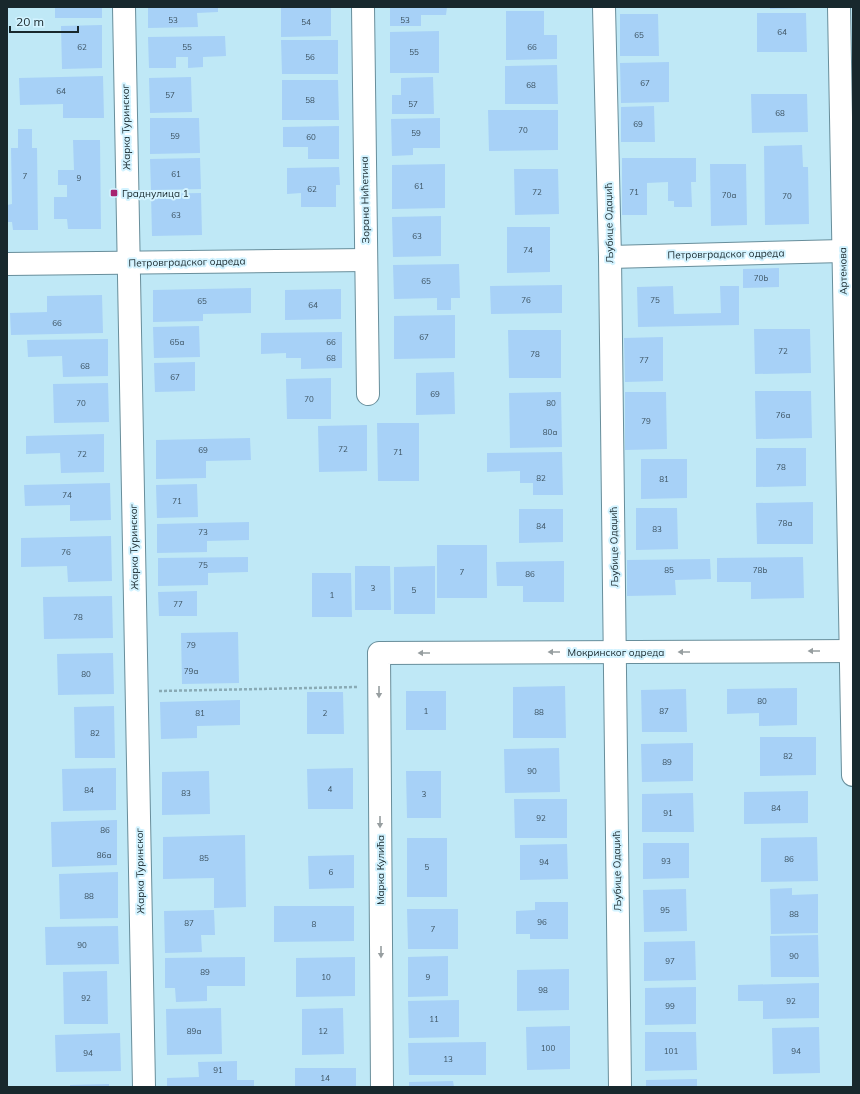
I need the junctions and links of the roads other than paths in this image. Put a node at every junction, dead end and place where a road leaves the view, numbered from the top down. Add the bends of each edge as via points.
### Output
1 (124, 7) edge
2 (363, 7) edge
3 (604, 7) edge
4 (839, 7) edge
5 (843, 251) junction
6 (610, 257) junction
7 (366, 260) junction
8 (128, 263) junction
9 (7, 264) edge
10 (368, 394) dead end
11 (852, 651) edge
12 (615, 652) junction
13 (379, 653) joint
14 (853, 775) edge
15 (144, 1087) edge
16 (382, 1087) edge
17 (620, 1087) edge

1 - 8 street, Жарка Туринског
2 - 7 street, Зорана Нићетина
3 - 6 street, Љубице Одаџић
4 - 5 street, Артемова
5 - 6 street, Петровградског одреда
5 - 11 street, Артемова
6 - 12 street, Љубице Одаџић
7 - 8 street, Петровградског одреда
7 - 10 street, Зорана Нићетина
8 - 9 street, Петровградског одреда
8 - 15 street, Жарка Туринског
11 -> 12 street, Мокринског одреда
11 - 14 street, Артемова
12 -> 13 street, Мокринског одреда
12 - 17 street, Љубице Одаџић
13 -> 16 street, Марка Кулића

